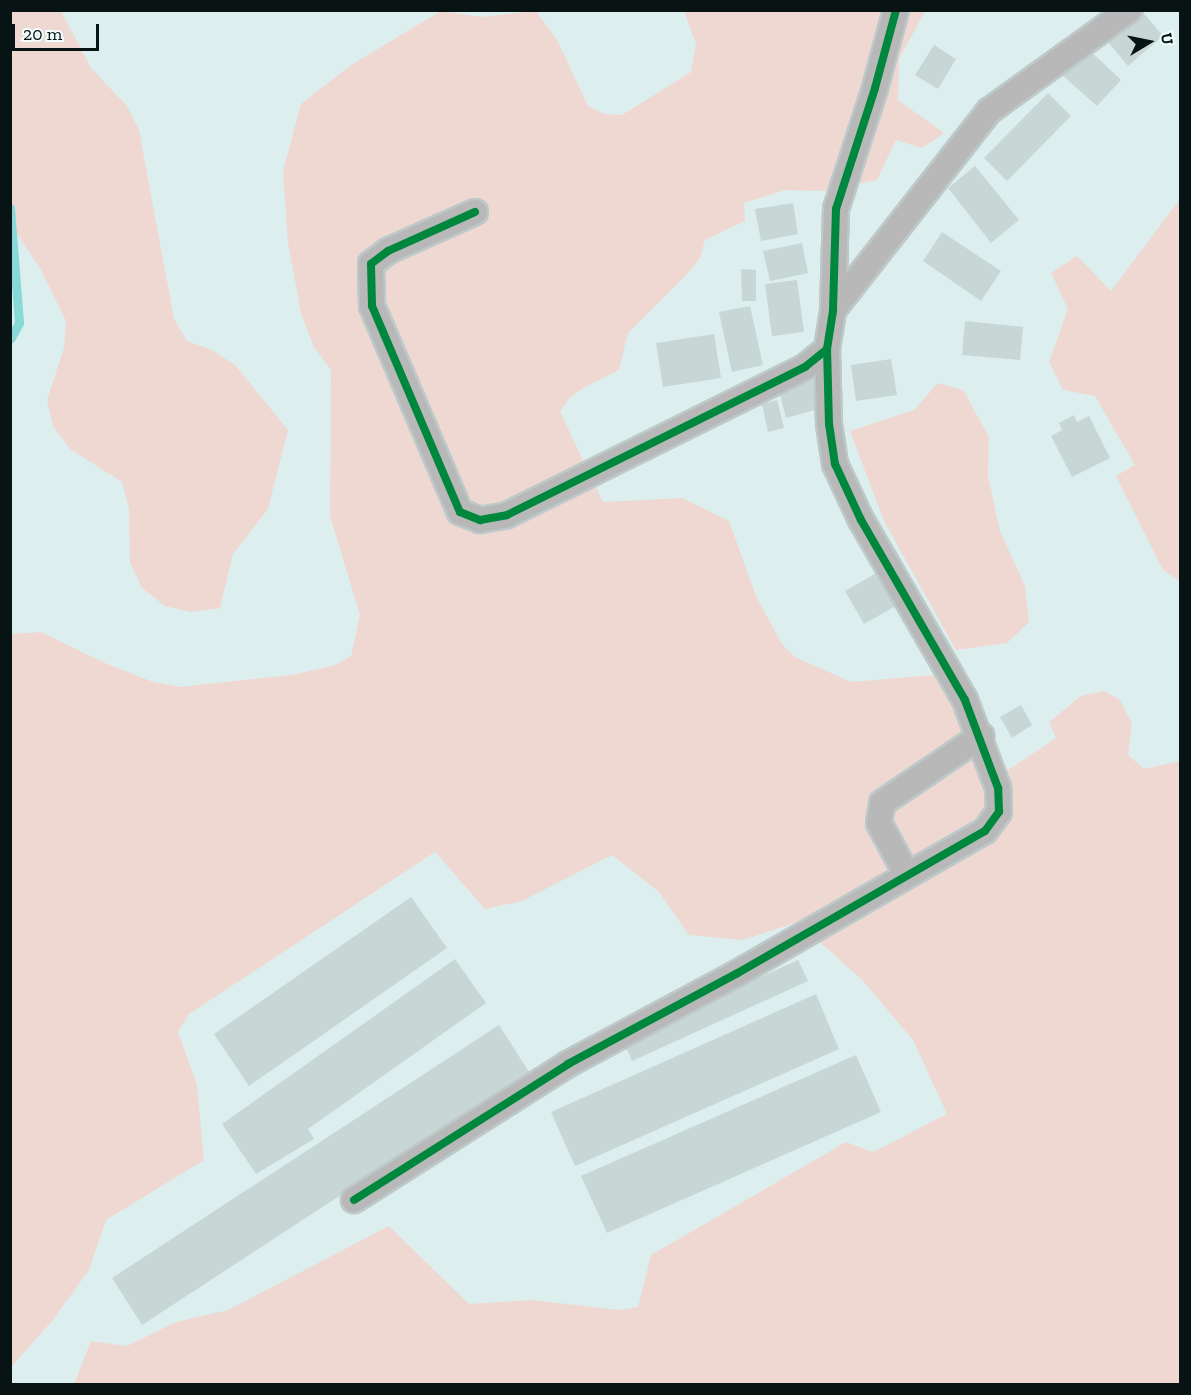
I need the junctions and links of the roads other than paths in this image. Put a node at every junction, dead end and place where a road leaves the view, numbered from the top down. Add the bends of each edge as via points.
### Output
1 (896, 10) edge
2 (1129, 10) edge
3 (475, 212) dead end
4 (834, 310) junction
5 (827, 349) junction
6 (981, 736) junction
7 (907, 875) junction
8 (354, 1200) dead end

1 - 4 street via 836,209
2 - 4 street via 989,111
3 - 5 street via 388,251 371,264 372,306 460,512 480,520 507,515 804,367
4 - 5 street
5 - 6 street via 829,424 835,464 861,520 965,700
6 - 7 street via 998,788 999,812 985,831
6 - 7 street via 882,802 879,823
7 - 8 street via 568,1064

